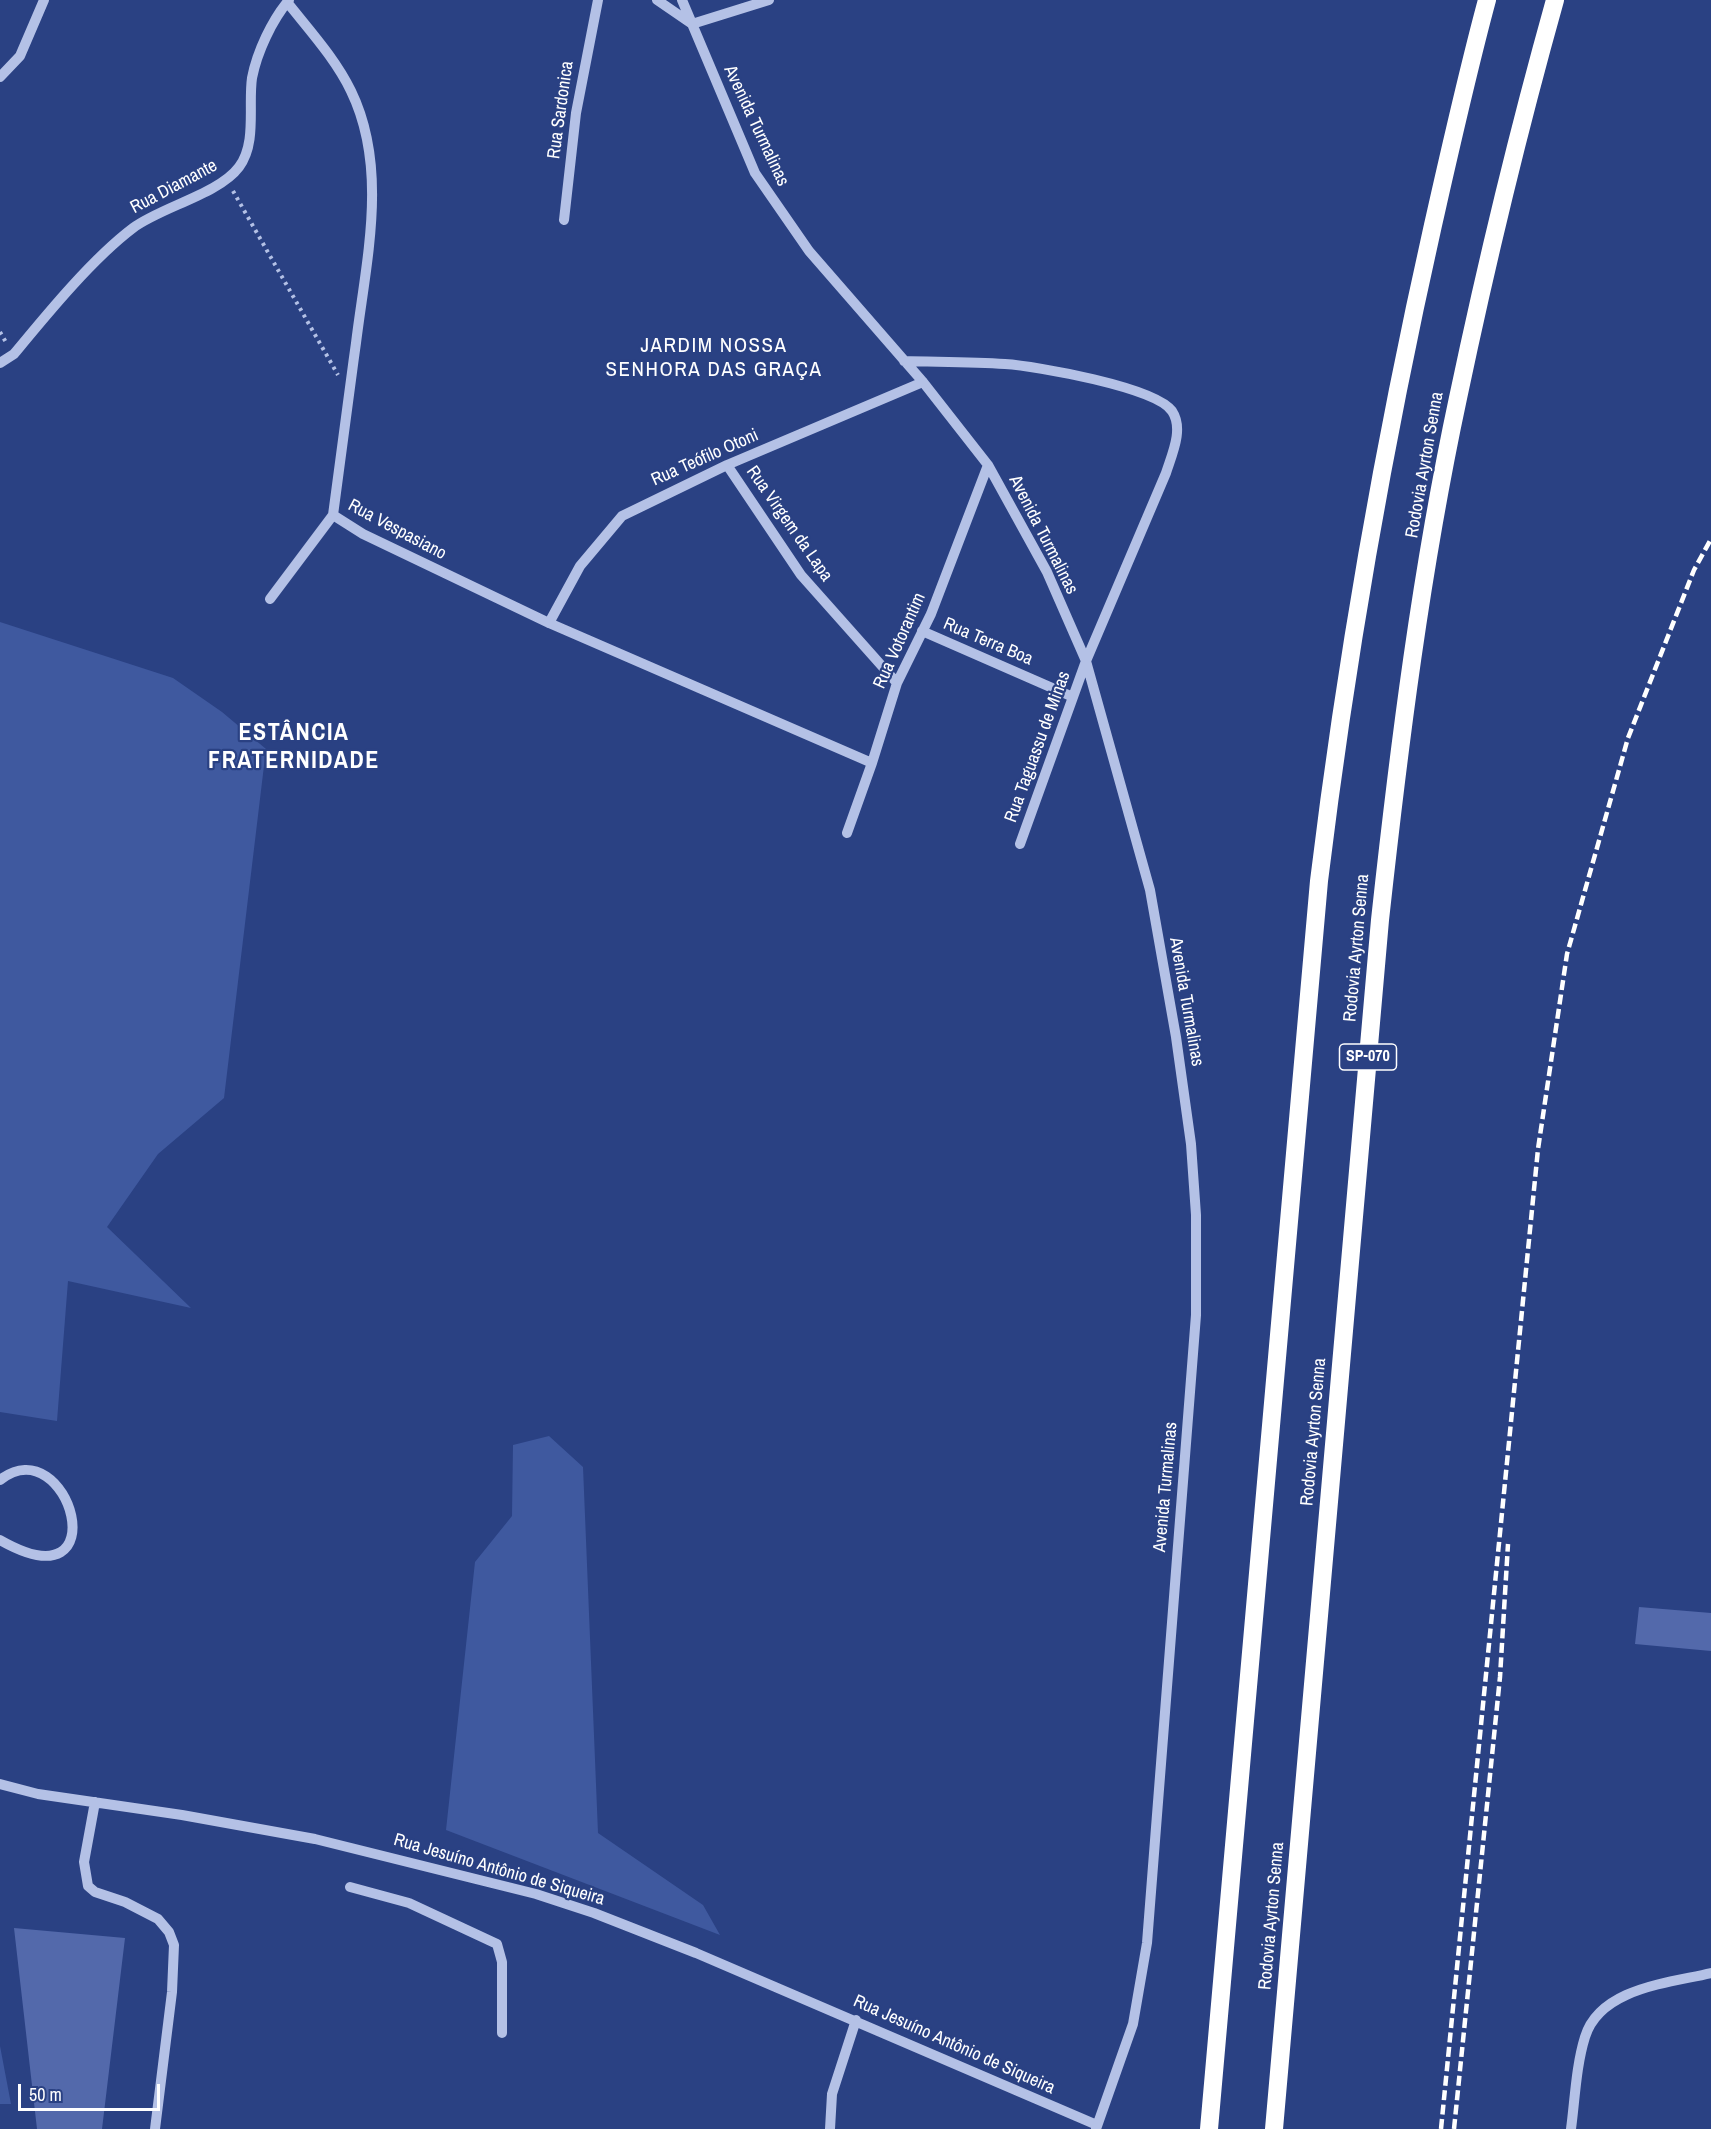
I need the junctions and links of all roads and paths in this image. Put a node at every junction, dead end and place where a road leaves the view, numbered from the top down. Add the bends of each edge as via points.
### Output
1 (44, 0) edge
2 (657, 0) edge
3 (682, 0) edge
4 (769, 0) edge
5 (1487, 0) edge
6 (1555, 0) edge
7 (288, 1) edge
8 (599, 2) edge
9 (692, 24) junction
10 (0, 77) edge
11 (227, 180) junction
12 (564, 220) dead end
13 (904, 361) junction
14 (0, 363) edge
15 (923, 382) junction
16 (349, 394) junction
17 (727, 465) junction
18 (988, 465) junction
19 (333, 515) junction
20 (270, 599) dead end
21 (549, 623) junction
22 (922, 632) junction
23 (1086, 662) junction
24 (897, 683) junction
25 (1073, 697) junction
26 (872, 763) junction
27 (847, 833) dead end
28 (1020, 844) dead end
29 (0, 1480) edge
30 (0, 1540) edge
31 (0, 1784) edge
32 (95, 1802) junction
33 (350, 1887) dead end
34 (1711, 1972) edge
35 (856, 2020) junction
36 (502, 2033) dead end
37 (1096, 2127) edge
38 (155, 2129) edge
39 (830, 2129) edge
40 (1209, 2129) edge
41 (1274, 2129) edge
42 (1571, 2129) edge

1 - 10 street via 20,56
2 - 9 street
3 - 9 street, Avenida Turmalinas
4 - 9 street
5 - 40 highway via 1392,409 1357,600 1335,751 1319,881
6 - 41 highway, Rodovia Ayrton Senna / SP-070 via 1458,400 1397,766 1379,932
7 - 11 street, Rua Diamante via 262,47 252,77 250,138 240,166
7 - 16 street, Rua Vespasiano via 351,91 364,130 371,176 371,225
8 - 12 street, Rua Sardonica via 576,113
9 - 13 street, Avenida Turmalinas via 761,182 809,251
11 - 14 street, Rua Diamante via 135,226 109,247 14,354
11 - 16 path
13 - 15 street, Avenida Turmalinas
13 - 23 street, Rua Taguassu de Minas via 1008,364 1115,384 1157,398 1172,410 1177,423 1166,473
15 - 17 street, Rua Teófilo Otoni
15 - 18 street, Avenida Turmalinas
16 - 19 street, Rua Vespasiano
17 - 21 street, Rua Teófilo Otoni via 622,516 579,566
17 - 24 street, Rua Virgem da Lapa via 801,575
18 - 22 street, Rua Votorantim
18 - 23 street, Avenida Turmalinas via 1047,572
19 - 20 street
19 - 21 street, Rua Vespasiano via 402,554
21 - 26 street, Rua Vespasiano
22 - 24 street, Rua Votorantim
22 - 25 street, Rua Terra Boa
23 - 25 street, Rua Taguassu de Minas
23 - 37 street, Avenida Turmalinas via 1150,890 1176,1037 1196,1215 1196,1315 1147,1943 1133,2024
24 - 26 street, Rua Votorantim
25 - 28 street, Rua Taguassu de Minas
26 - 27 street, Rua Votorantim
29 - 30 street via 12,1472 38,1473 60,1490 74,1521 67,1546 57,1555 30,1555
31 - 32 street, Rua Jesuíno Antônio de Siqueira
32 - 35 street, Rua Jesuíno Antônio de Siqueira via 315,1839 536,1894 638,1929
32 - 38 street via 84,1862 88,1886 158,1919 174,1946
33 - 36 street via 410,1903 496,1944 502,1962
34 - 42 street via 1615,2000 1597,2016 1585,2036
35 - 37 street, Rua Jesuíno Antônio de Siqueira
35 - 39 street via 832,2094

